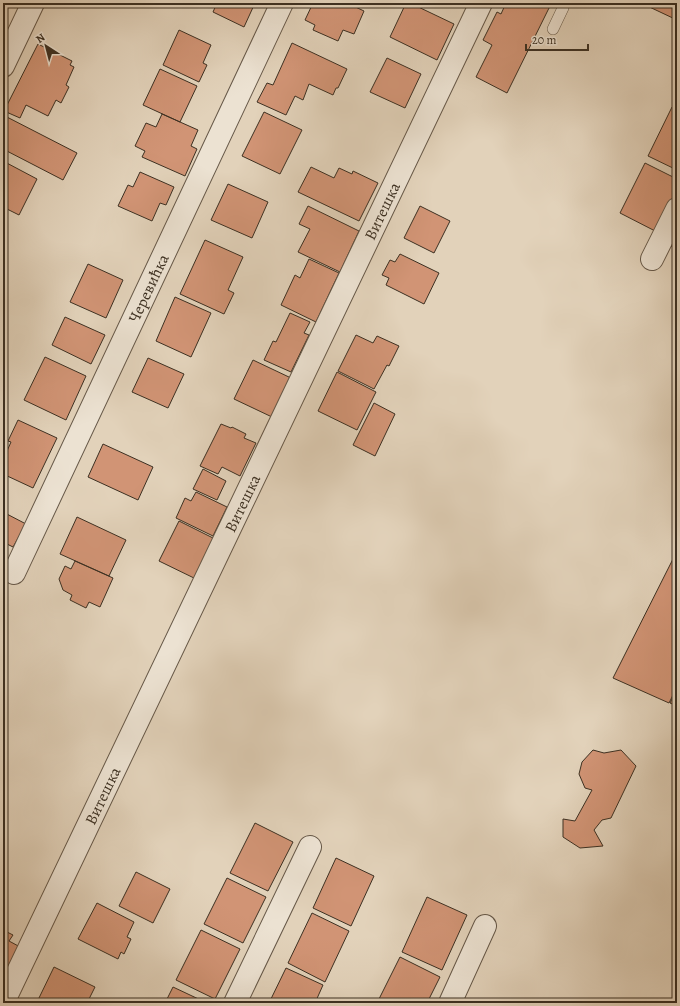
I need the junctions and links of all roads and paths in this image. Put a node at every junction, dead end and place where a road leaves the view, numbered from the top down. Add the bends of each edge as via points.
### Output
1 (33, 3) edge
2 (282, 3) edge
3 (481, 3) edge
4 (562, 3) edge
5 (553, 29) dead end
6 (6, 53) edge
7 (677, 209) edge
8 (652, 259) dead end
9 (14, 573) dead end
10 (310, 847) dead end
11 (485, 926) dead end
12 (3, 1003) edge
13 (235, 1003) edge
14 (450, 1003) edge

1 - 6 street
2 - 9 street, Черевићка
3 - 12 street, Витешка
4 - 5 lane via 563,8
7 - 8 street
10 - 13 street
11 - 14 street

